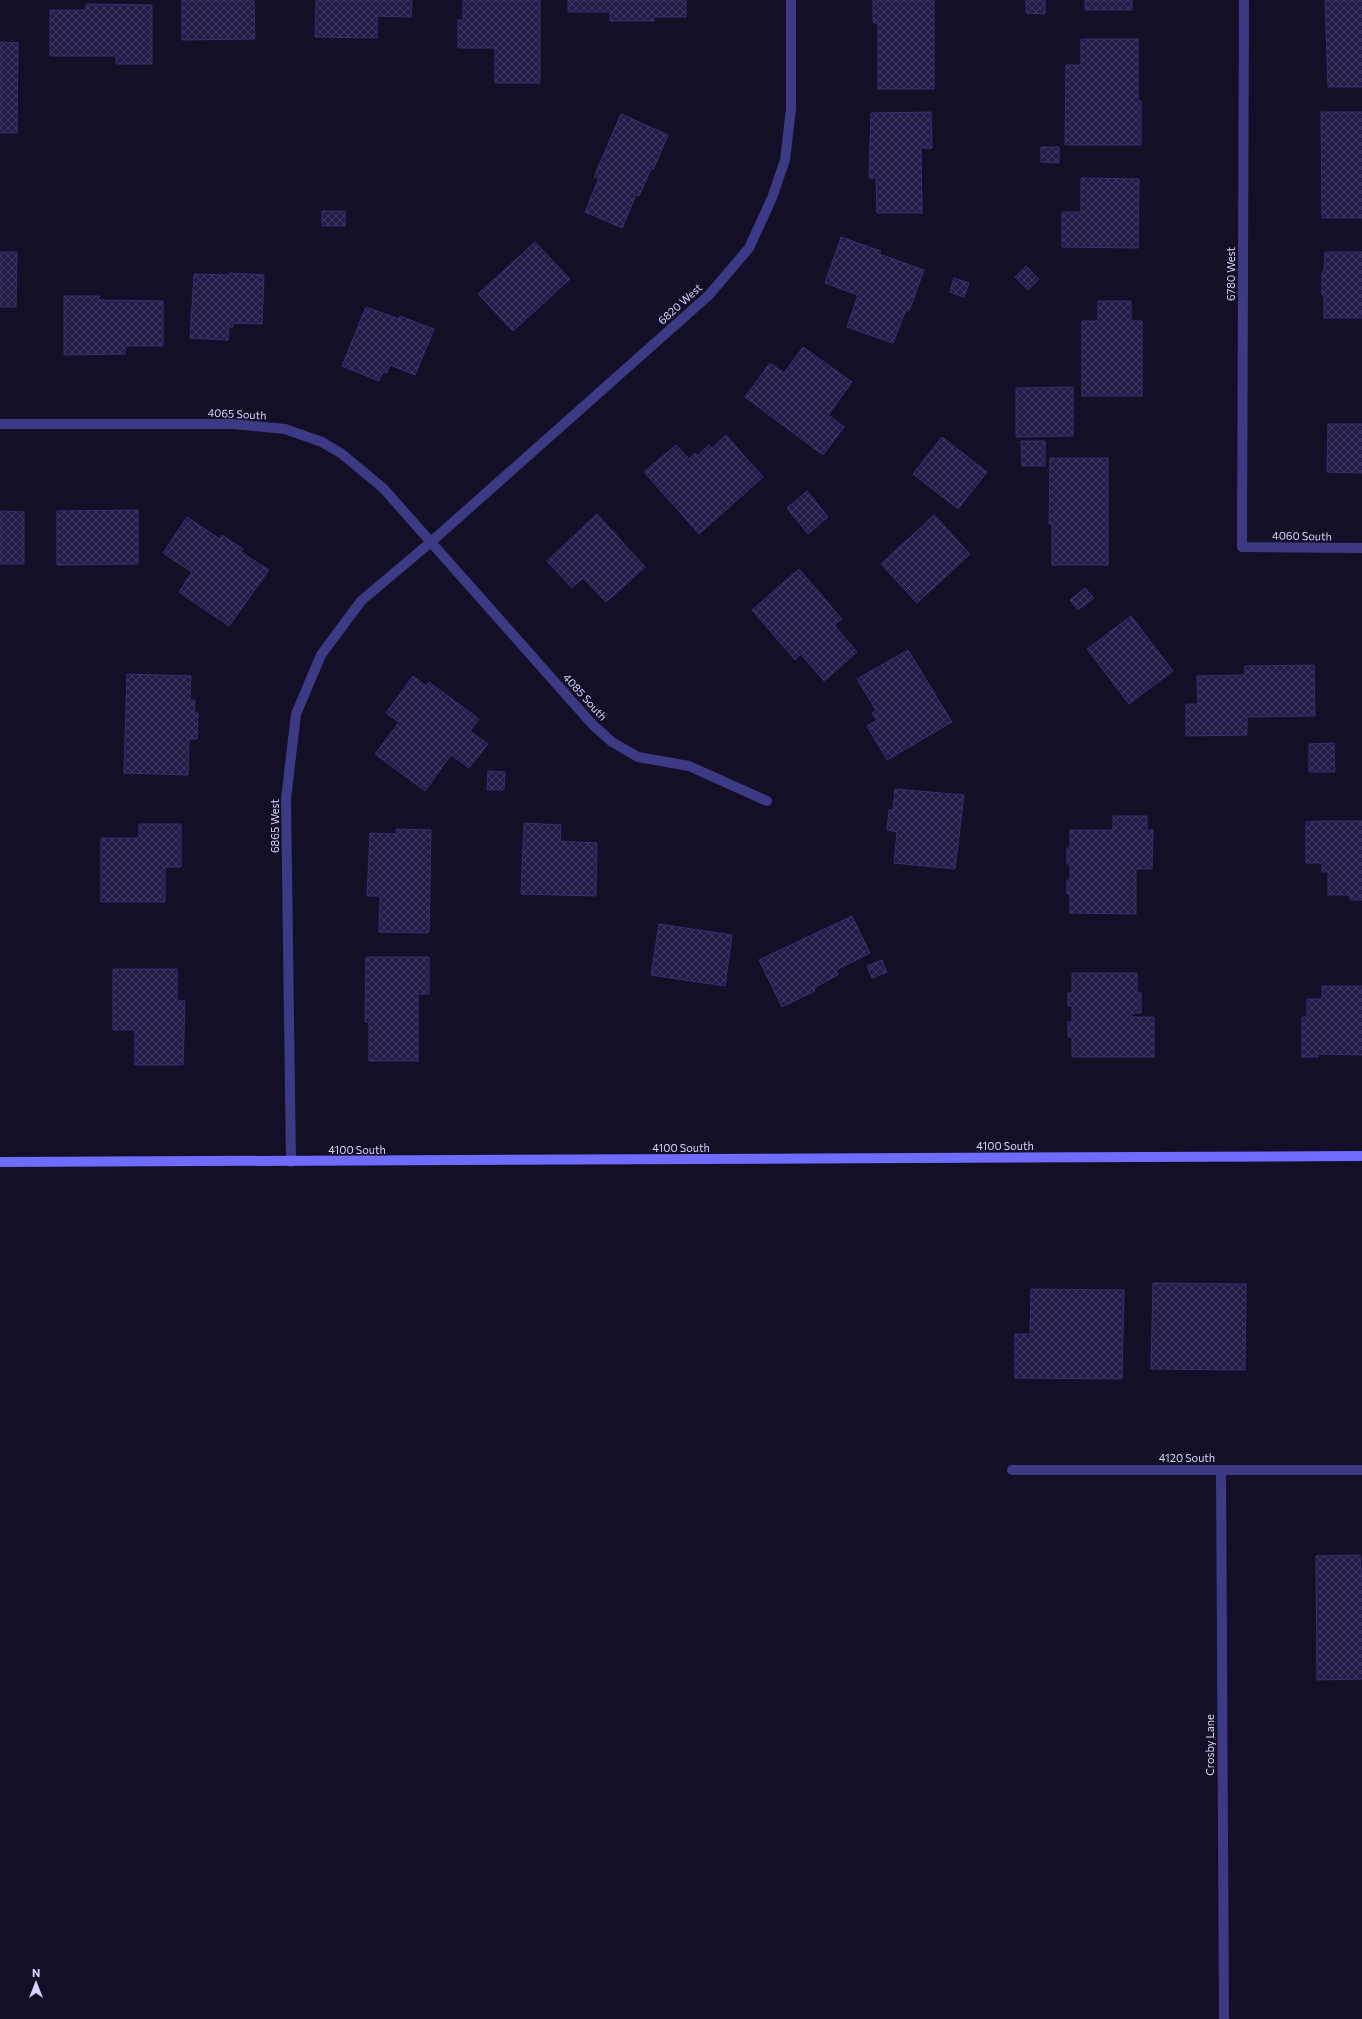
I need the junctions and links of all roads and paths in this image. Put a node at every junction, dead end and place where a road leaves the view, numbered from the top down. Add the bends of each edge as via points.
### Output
1 (791, 0) edge
2 (1244, 0) edge
3 (0, 424) edge
4 (431, 542) junction
5 (1242, 547) joint
6 (1362, 548) edge
7 (767, 801) dead end
8 (1362, 1156) edge
9 (0, 1162) edge
10 (291, 1162) junction
11 (1012, 1470) dead end
12 (1221, 1470) junction
13 (1362, 1470) edge
14 (1224, 2019) edge

1 - 4 street, 6820 West via 790,109 785,160 772,198 749,248 709,295
2 - 5 street, 6780 West
3 - 4 street, 4065 South via 234,424 285,429 322,442 342,454 383,488
4 - 7 street, 4085 South via 592,724 612,742 638,757 689,766
4 - 10 street, 6865 West via 361,601 321,655 296,714 286,799
5 - 6 street, 4060 South
8 - 10 main road, 4100 South
9 - 10 main road, 4100 South
11 - 12 street, 4120 South
12 - 13 street, 4120 South
12 - 14 street, Crosby Lane

